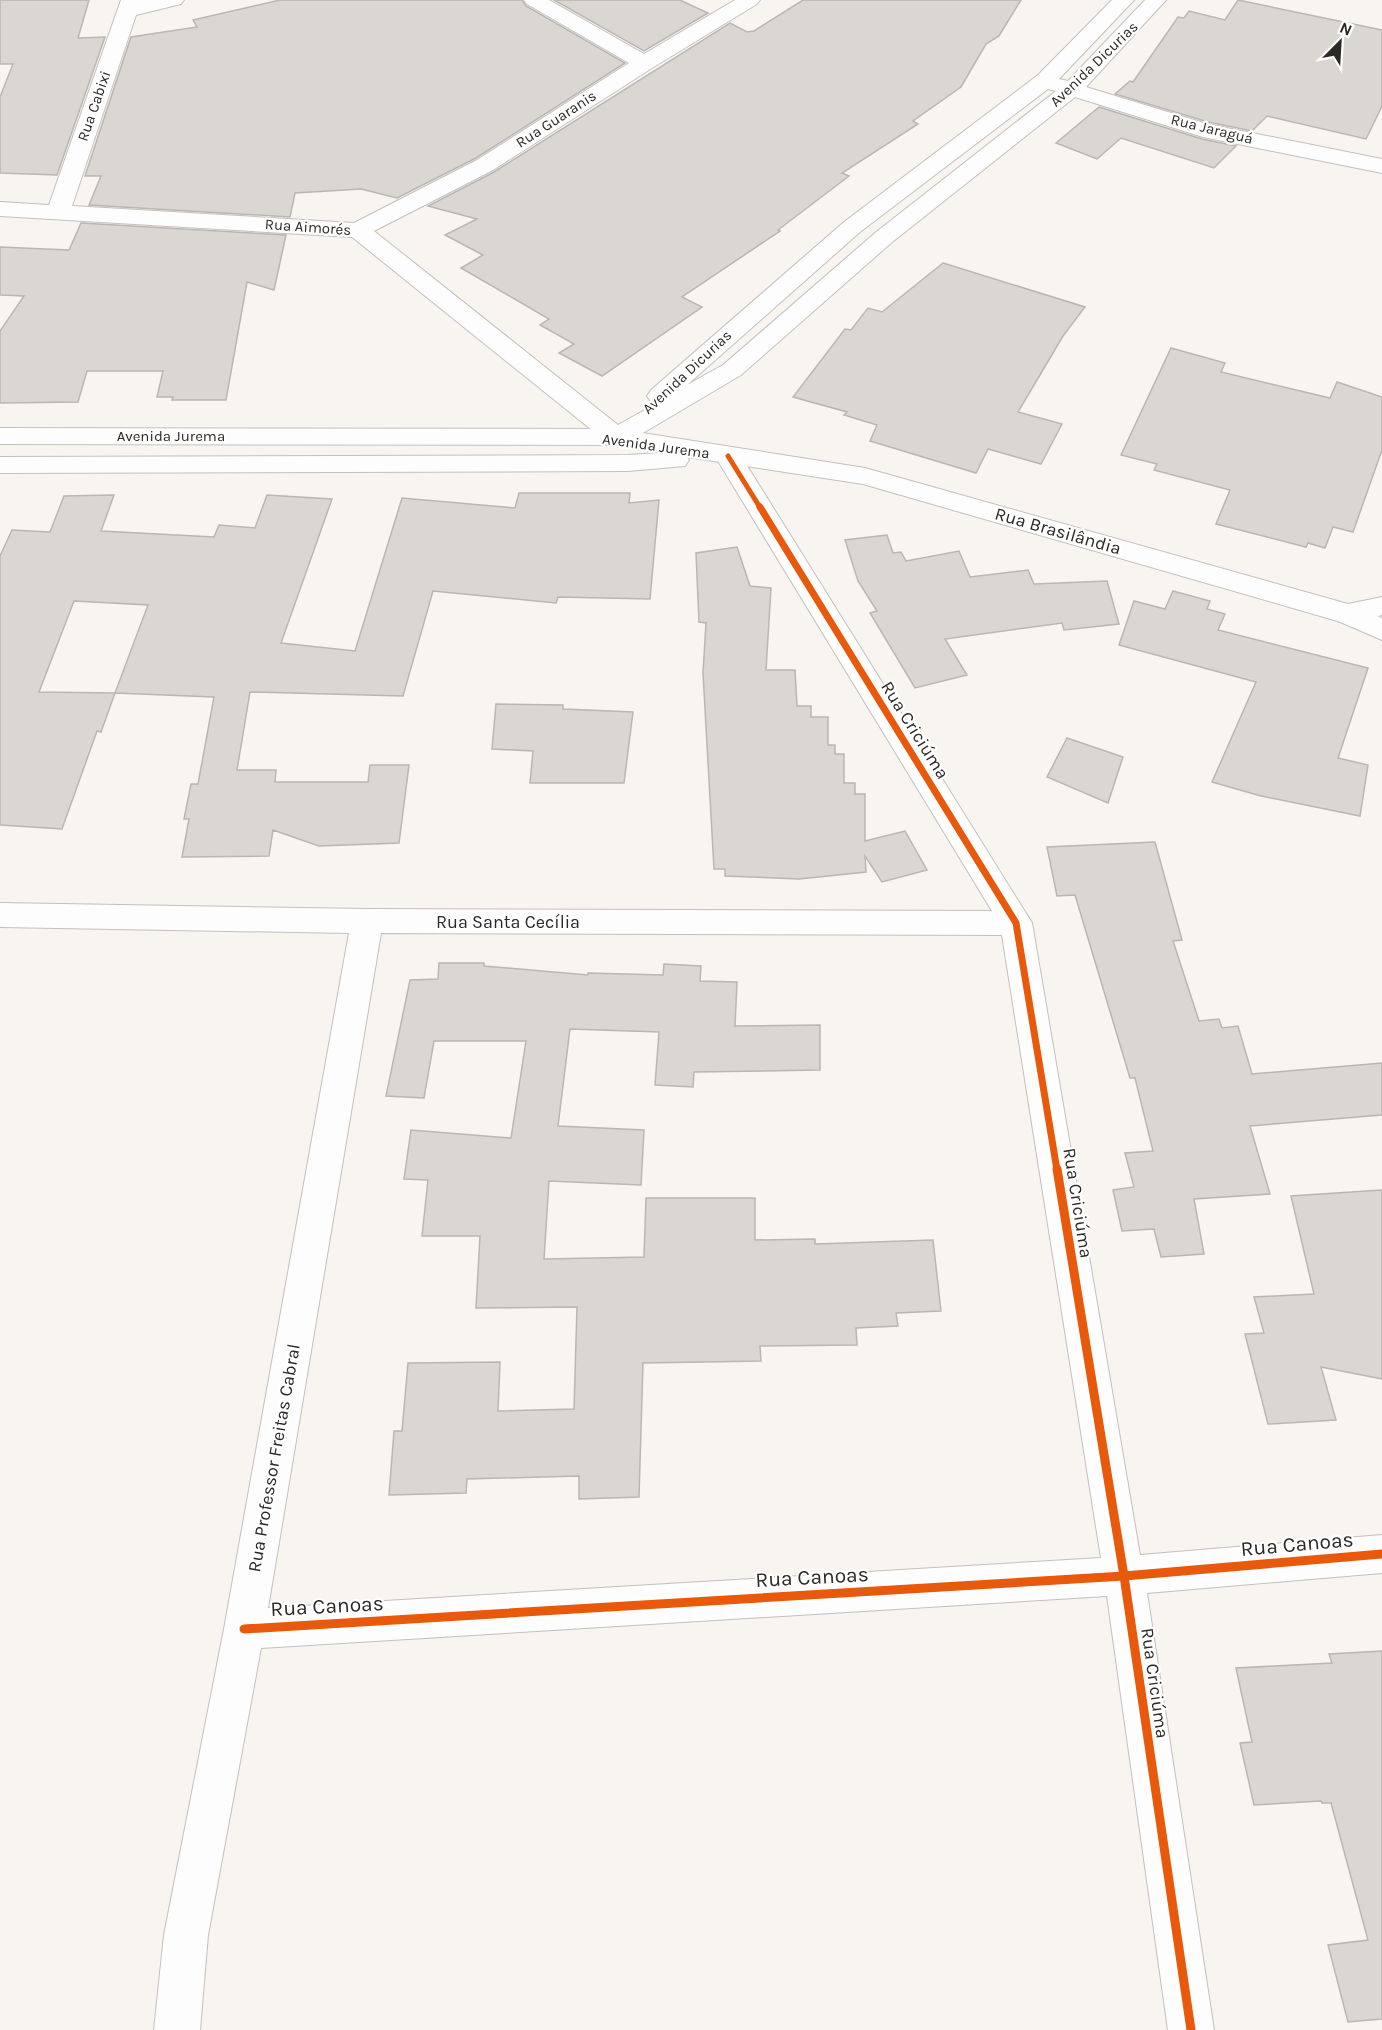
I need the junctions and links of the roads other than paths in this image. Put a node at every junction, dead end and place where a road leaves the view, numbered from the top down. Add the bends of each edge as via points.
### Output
1 (174, 0) edge
2 (534, 0) edge
3 (750, 0) edge
4 (1124, 0) edge
5 (1156, 0) edge
6 (129, 6) edge
7 (644, 63) junction
8 (1046, 80) junction
9 (1072, 89) junction
10 (1382, 166) edge
11 (0, 209) edge
12 (58, 212) junction
13 (358, 230) junction
14 (0, 436) edge
15 (617, 437) junction
16 (728, 456) junction
17 (0, 465) edge
18 (1382, 606) edge
19 (1348, 614) junction
20 (1382, 630) edge
21 (0, 915) edge
22 (367, 921) junction
23 (1017, 923) junction
24 (1382, 1554) edge
25 (1124, 1576) junction
26 (244, 1629) junction
27 (177, 2030) edge
28 (1191, 2030) edge

1 - 6 street
2 - 7 street
3 - 7 street, Rua Guaranis
4 - 8 street, Avenida Dicurias
5 - 9 street, Avenida Dicurias
6 - 12 street, Rua Cabixi
7 - 13 street, Rua Guaranis via 485,165
8 - 9 street, Rua Jaraguá
8 - 15 street, Avenida Dicurias via 852,227 700,358
9 - 10 street, Rua Jaraguá via 1203,130
9 - 15 street, Avenida Dicurias via 883,238 732,370
11 - 12 street, Rua Aimorés
12 - 13 street, Rua Aimorés
13 - 15 street, Rua Aimorés
14 - 15 street, Avenida Jurema
15 - 16 street, Avenida Jurema
16 - 17 street, Avenida Jurema via 628,463
16 - 19 street, Rua Brasilândia via 865,476
16 - 23 street, Rua Criciúma
18 - 19 street
19 - 20 street, Rua Brasilândia
21 - 22 street, Rua Santa Cecília
22 - 23 street, Rua Santa Cecília
22 - 26 street, Rua Professor Freitas Cabral
23 - 25 street, Rua Criciúma
24 - 25 street, Rua Canoas
25 - 26 street, Rua Canoas
25 - 28 street, Rua Criciúma
26 - 27 street, Rua Professor Freitas Cabral via 186,1935

